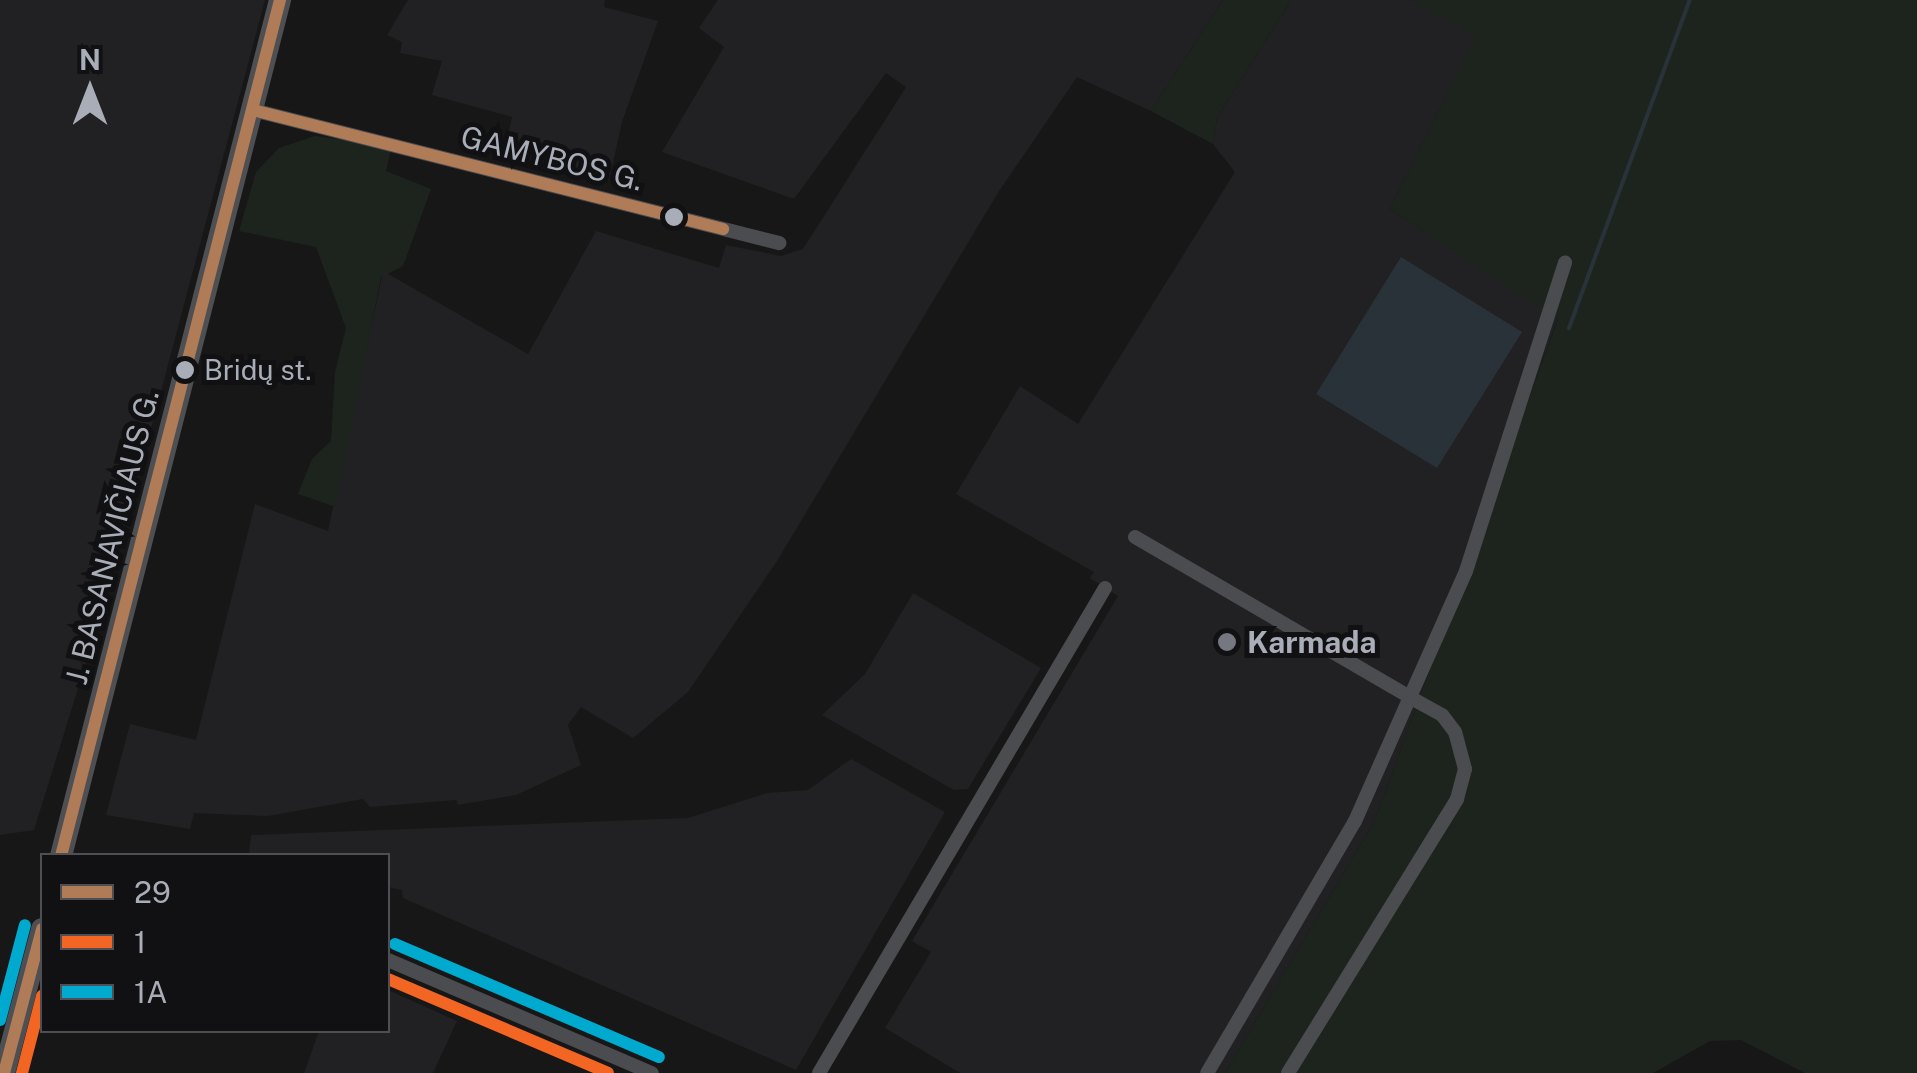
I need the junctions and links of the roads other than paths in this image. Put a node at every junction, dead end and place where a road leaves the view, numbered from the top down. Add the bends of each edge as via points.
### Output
1 (280, 0) edge
2 (253, 110) junction
3 (779, 243) dead end
4 (1565, 263) dead end
5 (1135, 536) dead end
6 (1105, 588) dead end
7 (1410, 697) junction
8 (62, 853) edge
9 (40, 937) edge
10 (390, 961) edge
11 (4, 1073) edge
12 (652, 1073) edge
13 (818, 1073) edge
14 (1208, 1073) edge
15 (1288, 1073) edge

1 - 2 main road, J. BASANAVIČIAUS G.
2 - 3 street, GAMYBOS G.
2 - 8 main road, J. BASANAVIČIAUS G.
4 - 7 street via 1466,571
5 - 7 street
6 - 13 street
7 - 14 street via 1346,838
7 - 15 street via 1442,715 1455,732 1465,768 1457,800
9 - 11 main road
10 - 12 street

